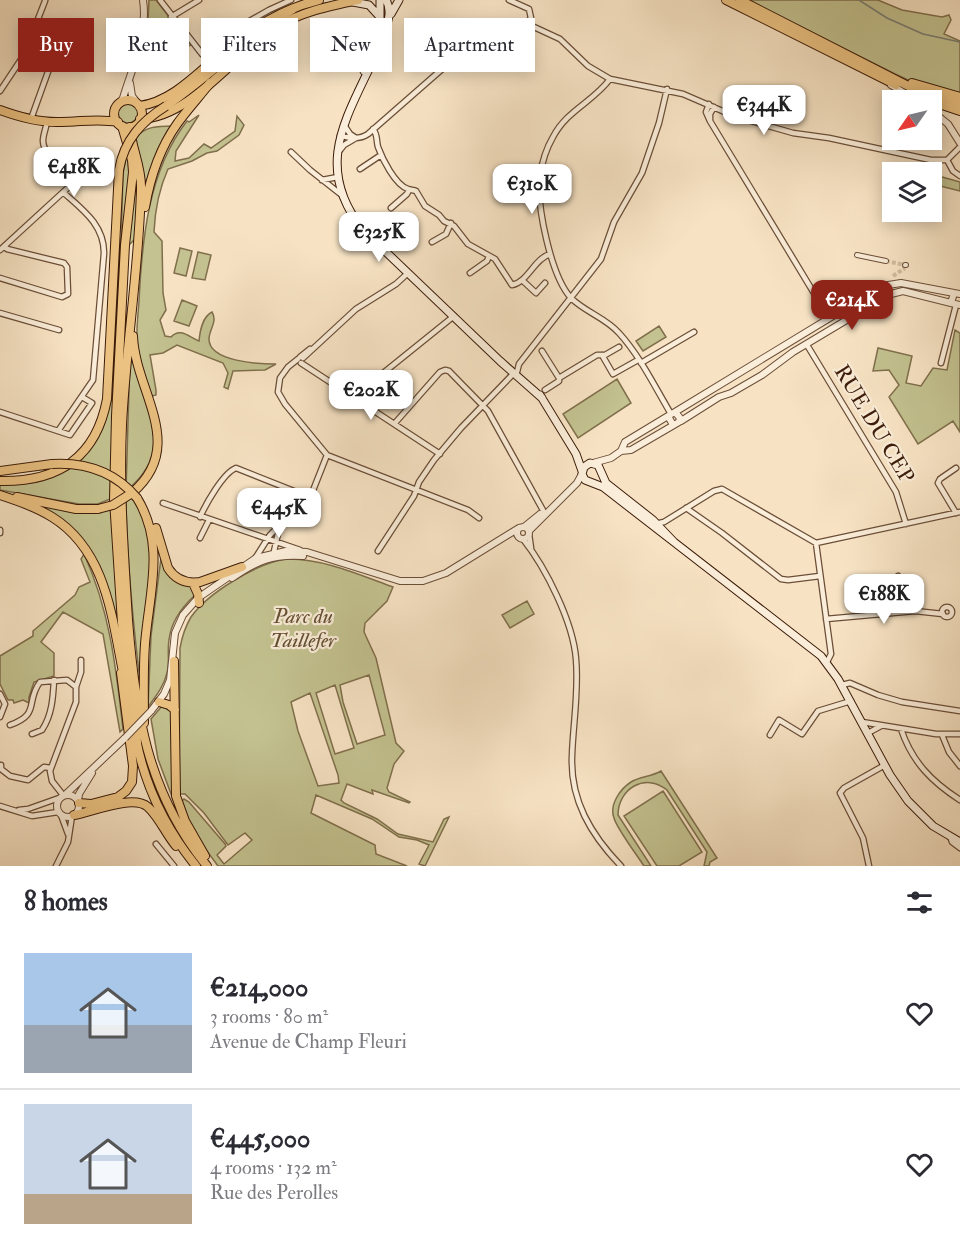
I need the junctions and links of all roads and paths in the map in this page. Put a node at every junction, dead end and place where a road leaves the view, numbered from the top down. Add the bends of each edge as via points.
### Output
1 (160, 0) edge
2 (199, 0) edge
3 (319, 0) edge
4 (358, 0) edge
5 (380, 0) edge
6 (386, 0) edge
7 (399, 0) edge
8 (509, 0) edge
9 (726, 0) edge
10 (740, 0) edge
11 (45, 1) edge
12 (144, 1) edge
13 (348, 2) junction
14 (292, 4) edge
15 (389, 16) junction
16 (171, 17) junction
17 (39, 18) edge
18 (380, 18) joint
19 (531, 18) edge
20 (535, 27) edge
21 (18, 66) edge
22 (872, 66) junction
23 (48, 72) edge
24 (364, 72) edge
25 (438, 72) edge
26 (130, 75) junction
27 (364, 76) junction
28 (877, 77) junction
29 (610, 79) junction
30 (210, 83) junction
31 (668, 89) junction
32 (900, 90) edge
33 (906, 90) edge
34 (0, 91) edge
35 (960, 97) edge
36 (138, 105) junction
37 (711, 105) junction
38 (942, 105) edge
39 (960, 105) edge
40 (117, 108) junction
41 (0, 110) edge
42 (960, 111) edge
43 (31, 119) junction
44 (140, 119) junction
45 (942, 119) edge
46 (90, 120) junction
47 (47, 122) junction
48 (123, 125) junction
49 (344, 125) junction
50 (373, 129) junction
51 (340, 136) junction
52 (356, 138) junction
53 (960, 145) edge
54 (291, 152) dead end
55 (381, 155) junction
56 (337, 156) junction
57 (947, 160) junction
58 (360, 169) dead end
59 (960, 176) edge
60 (338, 177) junction
61 (322, 180) junction
62 (409, 190) junction
63 (64, 193) junction
64 (343, 196) junction
65 (391, 208) dead end
66 (451, 223) junction
67 (138, 240) junction
68 (432, 242) dead end
69 (125, 245) junction
70 (2, 248) edge
71 (550, 254) junction
72 (857, 255) dead end
73 (489, 256) junction
74 (886, 261) tunnel mouth
75 (408, 273) junction
76 (470, 273) dead end
77 (0, 278) edge
78 (522, 280) junction
79 (545, 283) dead end
80 (882, 286) junction
81 (874, 291) junction
82 (957, 294) edge
83 (887, 295) junction
84 (570, 297) junction
85 (880, 300) junction
86 (957, 305) edge
87 (0, 313) edge
88 (454, 316) junction
89 (132, 318) junction
90 (829, 318) junction
91 (59, 330) dead end
92 (694, 332) dead end
93 (805, 333) junction
94 (798, 338) junction
95 (807, 344) junction
96 (619, 347) dead end
97 (542, 351) dead end
98 (496, 355) junction
99 (602, 355) junction
100 (301, 360) junction
101 (639, 362) junction
102 (941, 363) dead end
103 (516, 370) junction
104 (559, 378) junction
105 (107, 391) junction
106 (543, 394) junction
107 (82, 397) junction
108 (361, 402) junction
109 (483, 405) junction
110 (0, 412) edge
111 (671, 414) junction
112 (681, 421) junction
113 (395, 423) junction
114 (673, 425) junction
115 (58, 431) junction
116 (621, 451) junction
117 (440, 454) junction
118 (576, 454) junction
119 (327, 455) junction
120 (611, 458) junction
121 (590, 463) junction
122 (956, 468) dead end
123 (0, 471) edge
124 (582, 472) junction
125 (601, 472) junction
126 (0, 481) edge
127 (591, 482) junction
128 (570, 490) junction
129 (416, 491) junction
130 (0, 495) edge
131 (134, 496) junction
132 (309, 496) junction
133 (557, 502) junction
134 (163, 503) dead end
135 (686, 508) junction
136 (544, 512) junction
137 (958, 513) edge
138 (200, 517) junction
139 (479, 518) dead end
140 (644, 519) junction
141 (209, 520) junction
142 (658, 524) junction
143 (906, 524) junction
144 (280, 526) junction
145 (524, 533) junction
146 (200, 538) dead end
147 (266, 539) junction
148 (275, 542) junction
149 (674, 542) junction
150 (816, 543) junction
151 (263, 546) junction
152 (307, 552) junction
153 (378, 552) dead end
154 (272, 554) junction
155 (256, 558) junction
156 (322, 558) junction
157 (242, 567) junction
158 (820, 576) junction
159 (898, 576) dead end
160 (193, 583) junction
161 (198, 601) junction
162 (898, 612) junction
163 (943, 614) dead end
164 (826, 619) junction
165 (81, 660) dead end
166 (120, 660) junction
167 (174, 661) junction
168 (827, 662) junction
169 (54, 680) junction
170 (842, 685) junction
171 (76, 687) junction
172 (0, 694) edge
173 (851, 701) junction
174 (159, 702) junction
175 (175, 710) junction
176 (960, 711) edge
177 (0, 717) edge
178 (862, 722) junction
179 (10, 725) dead end
180 (880, 726) junction
181 (901, 729) junction
182 (868, 733) junction
183 (32, 734) dead end
184 (960, 734) edge
185 (770, 735) dead end
186 (942, 735) junction
187 (140, 741) junction
188 (1, 765) edge
189 (98, 765) junction
190 (885, 765) junction
191 (960, 766) edge
192 (51, 768) junction
193 (62, 796) junction
194 (960, 800) edge
195 (78, 802) junction
196 (0, 806) edge
197 (15, 811) junction
198 (60, 813) junction
199 (73, 815) junction
200 (69, 836) junction
201 (950, 836) junction
202 (960, 842) edge
203 (156, 844) dead end
204 (960, 848) edge
205 (56, 866) edge
206 (174, 866) edge
207 (196, 866) edge
208 (209, 866) edge
209 (621, 866) edge
210 (869, 866) edge

1 - 16 street
2 - 16 street
3 - 14 main road
4 - 13 main road
5 - 18 main road
6 - 15 main road
7 - 15 main road
8 - 19 street via 529,9
9 - 28 main road
10 - 22 main road
11 - 17 street
12 - 26 street via 143,39
13 - 18 main road via 369,5
13 - 30 main road via 283,23
14 - 16 street via 264,12 202,54
14 - 36 main road via 241,37 173,92 155,102
14 - 105 main road, bridge via 195,87 138,128 127,144 119,170
15 - 27 main road
20 - 29 street via 560,39 588,66
21 - 34 street
22 - 35 main road
22 - 39 main road via 916,90
23 - 43 street
24 - 27 main road
25 - 50 street
26 - 36 street via 130,90
26 - 40 street
27 - 49 main road
28 - 32 street
28 - 33 main road
29 - 31 street
29 - 71 street via 556,130 544,156 540,202
30 - 44 main road via 169,113 155,119
30 - 67 main road via 176,125 162,150
31 - 37 street
31 - 84 street via 642,173 614,222 601,259
36 - 40 main road via 127,100
36 - 44 main road
37 - 57 street via 793,133
37 - 90 street via 706,112 710,121
38 - 42 main road
40 - 46 main road
40 - 48 main road
41 - 43 main road
43 - 47 main road
44 - 48 main road via 135,126
45 - 53 street
46 - 47 main road
46 - 48 main road
47 - 63 street via 43,139 46,150 72,174 72,184
48 - 67 main road via 141,177
48 - 69 main road via 133,168
49 - 51 main road
49 - 52 street
50 - 52 street
50 - 55 street
51 - 52 street
51 - 56 main road
52 - 56 street via 344,145
53 - 57 street
54 - 61 street
55 - 58 street
55 - 62 street via 389,170
56 - 60 main road
57 - 59 street
60 - 61 street
60 - 64 main road
61 - 64 street
62 - 65 street
62 - 66 street via 416,191 425,206
63 - 70 street
63 - 107 street via 93,220 104,246 93,380
64 - 75 main road via 363,230
66 - 68 street via 446,234
66 - 73 street via 468,244
67 - 89 main road
69 - 105 main road
69 - 187 main road via 114,500 122,623
70 - 77 street via 64,263 68,294 62,297
71 - 78 street via 543,256
71 - 84 street
72 - 74 street
73 - 76 street
73 - 78 street via 512,285
75 - 88 main road
75 - 100 street via 356,309
78 - 79 street via 536,293
80 - 81 street
80 - 82 street via 901,283
80 - 83 street
81 - 85 street
81 - 90 street
82 - 86 street
83 - 85 street
83 - 86 street via 903,291
84 - 101 street via 618,330
84 - 103 street
85 - 95 street
86 - 102 street
87 - 91 street
88 - 98 main road
88 - 108 street via 382,374
89 - 131 main road via 135,362 158,432 153,465
89 - 187 main road via 122,425 122,513
90 - 93 street
92 - 101 street
93 - 94 street
93 - 95 street
94 - 95 street
94 - 111 street
95 - 112 street
95 - 143 street, RUE DU CEP via 896,492
96 - 99 street
97 - 104 street
98 - 103 main road
98 - 103 main road
99 - 101 street via 615,374
99 - 104 street
100 - 108 street
100 - 119 street via 284,372 278,386 280,395
101 - 111 street
103 - 106 main road
103 - 109 street
104 - 106 street
105 - 126 main road via 100,427 72,462 44,477
106 - 118 main road
107 - 115 street
107 - 115 street via 92,403 70,435
108 - 113 street
109 - 113 street via 445,370
109 - 117 street
109 - 136 street
110 - 115 street
111 - 112 street
111 - 114 street
111 - 116 street via 625,442
112 - 114 street
113 - 117 street
114 - 116 street via 631,450
116 - 120 street
117 - 129 street
118 - 121 main road
118 - 124 main road
119 - 129 street
119 - 132 street
120 - 121 street
120 - 125 street
121 - 124 main road
121 - 125 main road via 598,465
122 - 137 street via 938,483
123 - 131 main road, bridge via 75,464 117,479
124 - 127 main road via 583,478
124 - 128 street
125 - 127 main road via 599,479
125 - 142 main road via 609,486
127 - 128 street
127 - 140 main road
128 - 133 street
129 - 139 street via 468,510
129 - 153 street
130 - 131 main road, bridge via 76,509 98,509
130 - 166 main road via 52,517 84,547 105,590
131 - 160 main road via 155,526 168,568 176,577
131 - 187 main road via 150,523 154,550
132 - 138 street via 234,468
132 - 144 street
133 - 136 street
133 - 145 street
134 - 138 street
135 - 142 street
135 - 150 street via 714,491 725,490
135 - 158 street via 781,579
136 - 145 street
137 - 143 street
138 - 141 street
140 - 142 street
140 - 149 main road
141 - 146 street
141 - 147 street
142 - 149 main road
143 - 150 street
144 - 147 street
144 - 148 street
145 - 156 street via 503,539 446,573 423,581 400,581
145 - 209 street via 562,609 574,647 577,682 572,757 577,798 596,839
147 - 148 street
147 - 151 street
148 - 152 street
148 - 154 street
149 - 168 main road
150 - 158 street
151 - 154 street
151 - 155 street
152 - 154 street via 286,550
152 - 156 street
154 - 155 street
154 - 156 street
154 - 161 street
155 - 157 street
157 - 160 main road
157 - 161 street
158 - 164 street
159 - 162 street
160 - 161 main road
161 - 167 street via 183,622
162 - 163 street
162 - 164 street
164 - 168 street via 831,654
165 - 171 street
166 - 187 main road
166 - 195 main road via 133,779 118,797 94,804
167 - 174 street
167 - 175 main road
168 - 170 main road
169 - 171 street via 67,680
169 - 179 street via 40,682 27,716
169 - 183 street via 52,708 42,730
170 - 173 main road
170 - 176 street via 850,683 898,701
171 - 192 street via 76,702
172 - 177 street via 5,704
173 - 178 main road
173 - 185 street via 818,711 802,734 779,720
174 - 175 main road
174 - 189 street, bridge
175 - 208 main road via 177,800
178 - 180 street
178 - 182 main road
180 - 181 street
180 - 182 street
181 - 186 street
181 - 194 street via 929,777
182 - 190 main road
184 - 186 street
186 - 191 street
187 - 207 main road via 142,766 157,804
187 - 208 main road via 168,807
188 - 192 street via 10,776 28,780 44,767
189 - 193 street
189 - 195 street
190 - 201 main road via 914,809
190 - 210 street via 840,793 863,838
192 - 193 street via 52,781
193 - 195 street via 74,796
193 - 197 street
193 - 198 street via 56,803
195 - 199 street
196 - 197 street
197 - 198 street via 32,816
198 - 199 street
198 - 200 street
199 - 200 street
199 - 207 main road via 127,802 142,804
200 - 205 street
201 - 202 main road
201 - 204 street
203 - 206 street

